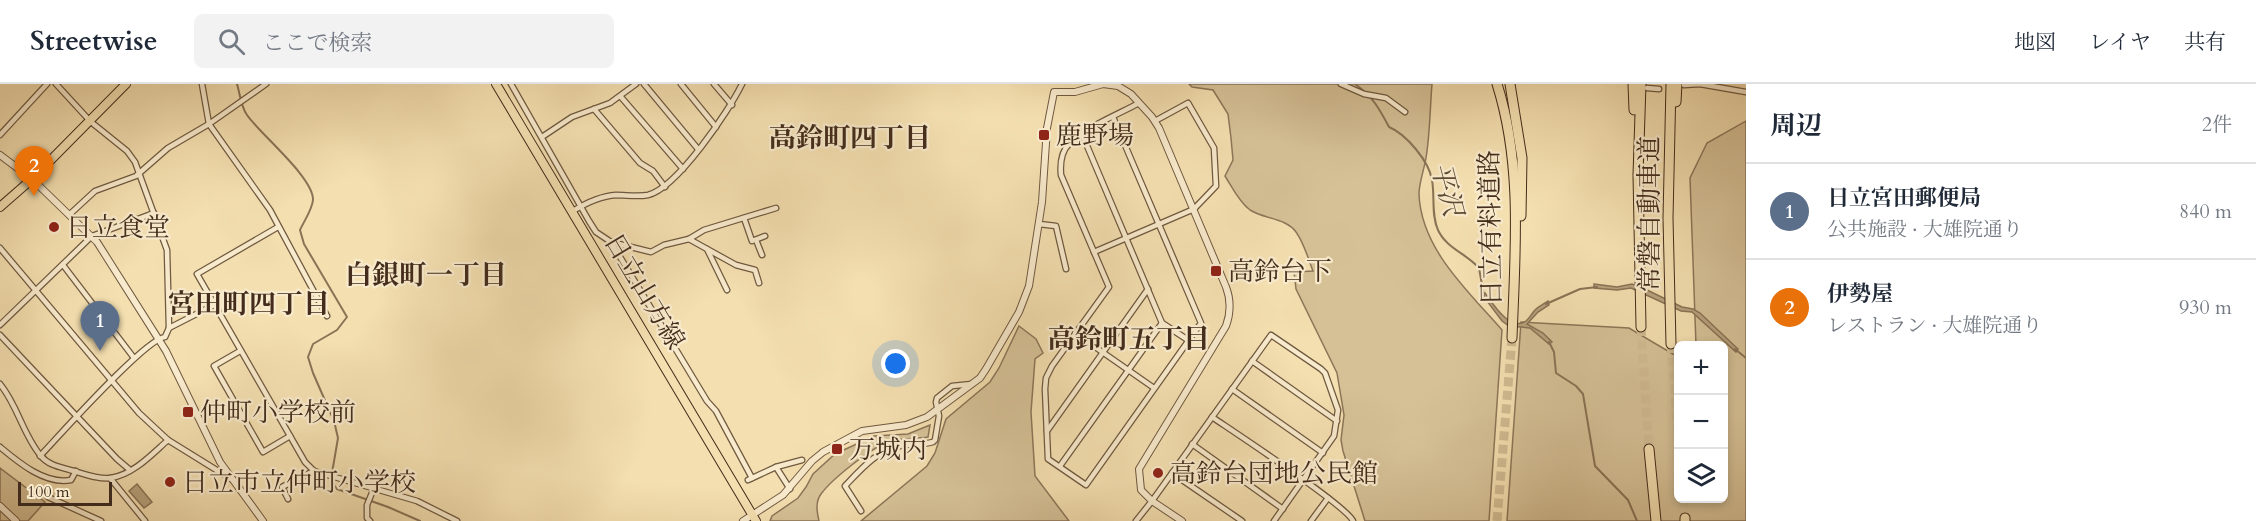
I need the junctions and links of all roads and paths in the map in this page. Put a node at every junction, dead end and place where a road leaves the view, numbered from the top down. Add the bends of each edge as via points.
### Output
1 (47, 84) edge
2 (56, 84) edge
3 (126, 84) edge
4 (202, 84) edge
5 (267, 84) edge
6 (496, 84) edge
7 (511, 84) edge
8 (636, 84) edge
9 (645, 84) edge
10 (681, 84) edge
11 (714, 84) edge
12 (742, 84) edge
13 (1055, 84) edge
14 (1341, 84) edge
15 (1496, 84) edge
16 (1510, 84) edge
17 (1634, 84) edge
18 (1671, 84) edge
19 (1681, 84) edge
20 (1644, 86) edge
21 (1659, 89) dead end
22 (1054, 92) junction
23 (1746, 92) edge
24 (621, 97) junction
25 (1139, 103) junction
26 (732, 105) junction
27 (594, 109) junction
28 (1405, 112) dead end
29 (1113, 117) junction
30 (91, 122) junction
31 (1155, 122) junction
32 (209, 124) junction
33 (716, 127) junction
34 (1082, 134) junction
35 (0, 135) edge
36 (542, 136) junction
37 (698, 149) junction
38 (0, 155) edge
39 (683, 169) junction
40 (139, 172) junction
41 (1638, 175) junction
42 (32, 179) junction
43 (665, 187) junction
44 (0, 207) edge
45 (776, 208) dead end
46 (576, 209) junction
47 (1194, 209) junction
48 (154, 213) junction
49 (69, 215) junction
50 (744, 218) junction
51 (1668, 218) junction
52 (1039, 224) junction
53 (1160, 224) junction
54 (278, 227) junction
55 (92, 236) junction
56 (765, 236) dead end
57 (1126, 238) junction
58 (689, 239) junction
59 (756, 240) junction
60 (611, 242) junction
61 (0, 248) edge
62 (707, 249) junction
63 (1094, 252) junction
64 (762, 255) dead end
65 (63, 265) junction
66 (1066, 269) dead end
67 (1514, 272) junction
68 (759, 283) dead end
69 (1148, 289) junction
70 (727, 290) dead end
71 (36, 291) junction
72 (214, 304) junction
73 (327, 316) dead end
74 (1162, 323) junction
75 (1641, 324) tunnel mouth
76 (0, 325) edge
77 (169, 328) junction
78 (1075, 333) junction
79 (0, 335) edge
80 (158, 337) junction
81 (1512, 338) tunnel mouth
82 (1188, 340) junction
83 (1671, 342) tunnel mouth
84 (240, 351) junction
85 (1103, 352) junction
86 (134, 358) junction
87 (1252, 361) junction
88 (1128, 370) junction
89 (112, 381) junction
90 (0, 384) edge
91 (973, 384) junction
92 (1154, 388) junction
93 (1232, 389) junction
94 (938, 409) junction
95 (77, 417) junction
96 (1212, 417) junction
97 (1337, 421) junction
98 (1046, 432) junction
99 (290, 436) junction
100 (168, 440) junction
101 (1192, 444) junction
102 (0, 447) edge
103 (1650, 452) tunnel mouth
104 (1323, 453) junction
105 (40, 456) junction
106 (802, 460) dead end
107 (1060, 466) junction
108 (776, 467) junction
109 (130, 470) junction
110 (76, 471) junction
111 (314, 471) junction
112 (1172, 473) junction
113 (110, 478) junction
114 (231, 479) junction
115 (1303, 481) junction
116 (375, 488) junction
117 (790, 489) junction
118 (48, 497) dead end
119 (1328, 498) junction
120 (288, 499) dead end
121 (1152, 501) junction
122 (0, 506) edge
123 (1282, 509) junction
124 (861, 512) dead end
125 (754, 518) edge
126 (368, 520) edge
127 (1351, 520) edge
128 (16, 521) edge
129 (101, 521) edge
130 (145, 521) edge
131 (263, 521) edge
132 (457, 521) edge
133 (743, 521) edge
134 (1136, 521) edge
135 (1182, 521) edge
136 (1242, 521) edge
137 (1274, 521) edge
138 (1311, 521) edge
139 (1656, 521) edge

1 - 35 street
2 - 30 street
3 - 30 highway
4 - 32 street
5 - 32 street
6 - 46 main road, 日立山方線
7 - 36 street
8 - 24 street
9 - 37 street
10 - 33 street
11 - 26 street
12 - 26 street
13 - 22 street
14 - 28 street via 1386,98
15 - 67 highway, 日立有料道路 via 1508,127 1515,176
16 - 67 highway via 1523,183 1521,242
17 - 41 highway
18 - 51 highway, 常磐自動車道
19 - 23 street
19 - 51 highway
20 - 21 street
20 - 41 highway, 常磐自動車道
22 - 25 street via 1110,84 1125,90
22 - 52 street
24 - 27 street
24 - 39 street
25 - 29 street
25 - 31 street
26 - 33 street
27 - 36 street via 572,117
27 - 43 street
29 - 34 street
29 - 53 street
30 - 40 street via 127,151
30 - 42 highway
31 - 47 street
31 - 47 street via 1188,103 1214,148 1216,186
32 - 40 street via 168,148
32 - 54 street
33 - 37 street
34 - 57 street
34 - 63 street via 1068,145 1060,168
36 - 46 street
37 - 39 street
38 - 42 street
39 - 43 street
40 - 48 street
40 - 49 street via 95,191
41 - 75 highway, 常磐自動車道
42 - 44 highway
42 - 49 street
43 - 46 street via 648,195 606,196
45 - 50 street
46 - 60 street via 596,232
46 - 125 main road, 日立山方線
47 - 53 street
47 - 121 street via 1226,286 1230,312 1221,334 1142,462 1139,484
48 - 55 street
48 - 77 street via 167,250
49 - 55 street
50 - 58 street via 704,230
50 - 59 street via 752,241
51 - 83 highway, 常磐自動車道
52 - 66 street via 1056,226
52 - 91 street via 1024,302 986,369
53 - 57 street
53 - 82 street via 1201,322
54 - 72 street via 197,274
54 - 73 street
55 - 65 street
55 - 80 street
56 - 59 street
57 - 63 street
57 - 69 street
58 - 60 street via 651,252
58 - 62 street
59 - 64 street
60 - 108 street via 716,411 750,479
61 - 71 street
62 - 68 street via 754,270
62 - 70 street
63 - 78 street via 1109,287
65 - 71 street
65 - 86 street
67 - 81 highway, 日立有料道路
69 - 74 street
69 - 85 street
71 - 76 street
71 - 89 street
72 - 77 street
72 - 84 street
74 - 82 street
74 - 88 street
77 - 80 street via 165,337
78 - 85 street
78 - 98 street via 1046,378
79 - 95 street
80 - 86 street
80 - 114 street
82 - 92 street
84 - 99 street
84 - 99 street via 214,366 263,452
85 - 88 street
85 - 98 street
86 - 89 street
87 - 93 street
87 - 97 street
87 - 97 street via 1271,335 1321,369 1338,410
88 - 92 street
88 - 107 street
89 - 95 street
89 - 100 street
90 - 105 street
91 - 94 street
91 - 94 street via 942,392 936,402
92 - 107 street via 1086,485
93 - 96 street
93 - 104 street
94 - 117 street via 918,421 854,434 817,456
94 - 124 street via 933,442 883,452 845,486
95 - 105 street
95 - 109 street
96 - 101 street
96 - 115 street
97 - 104 street via 1334,436
98 - 107 street via 1048,459
99 - 111 street
100 - 109 street
100 - 114 street
101 - 112 street
101 - 123 street
102 - 110 street via 34,473 65,481 71,480
103 - 139 highway
104 - 115 street
105 - 110 street via 51,464
106 - 108 street
108 - 117 street
109 - 113 street
110 - 113 street
111 - 116 street
111 - 120 street via 282,487
112 - 121 street
112 - 136 street
113 - 130 street
114 - 131 street
115 - 119 street
115 - 123 street
116 - 126 street via 367,505
116 - 132 street via 417,501
117 - 125 street
118 - 129 street
119 - 127 street
119 - 138 street
121 - 134 street
121 - 135 street
122 - 128 street
123 - 137 street
125 - 133 street

